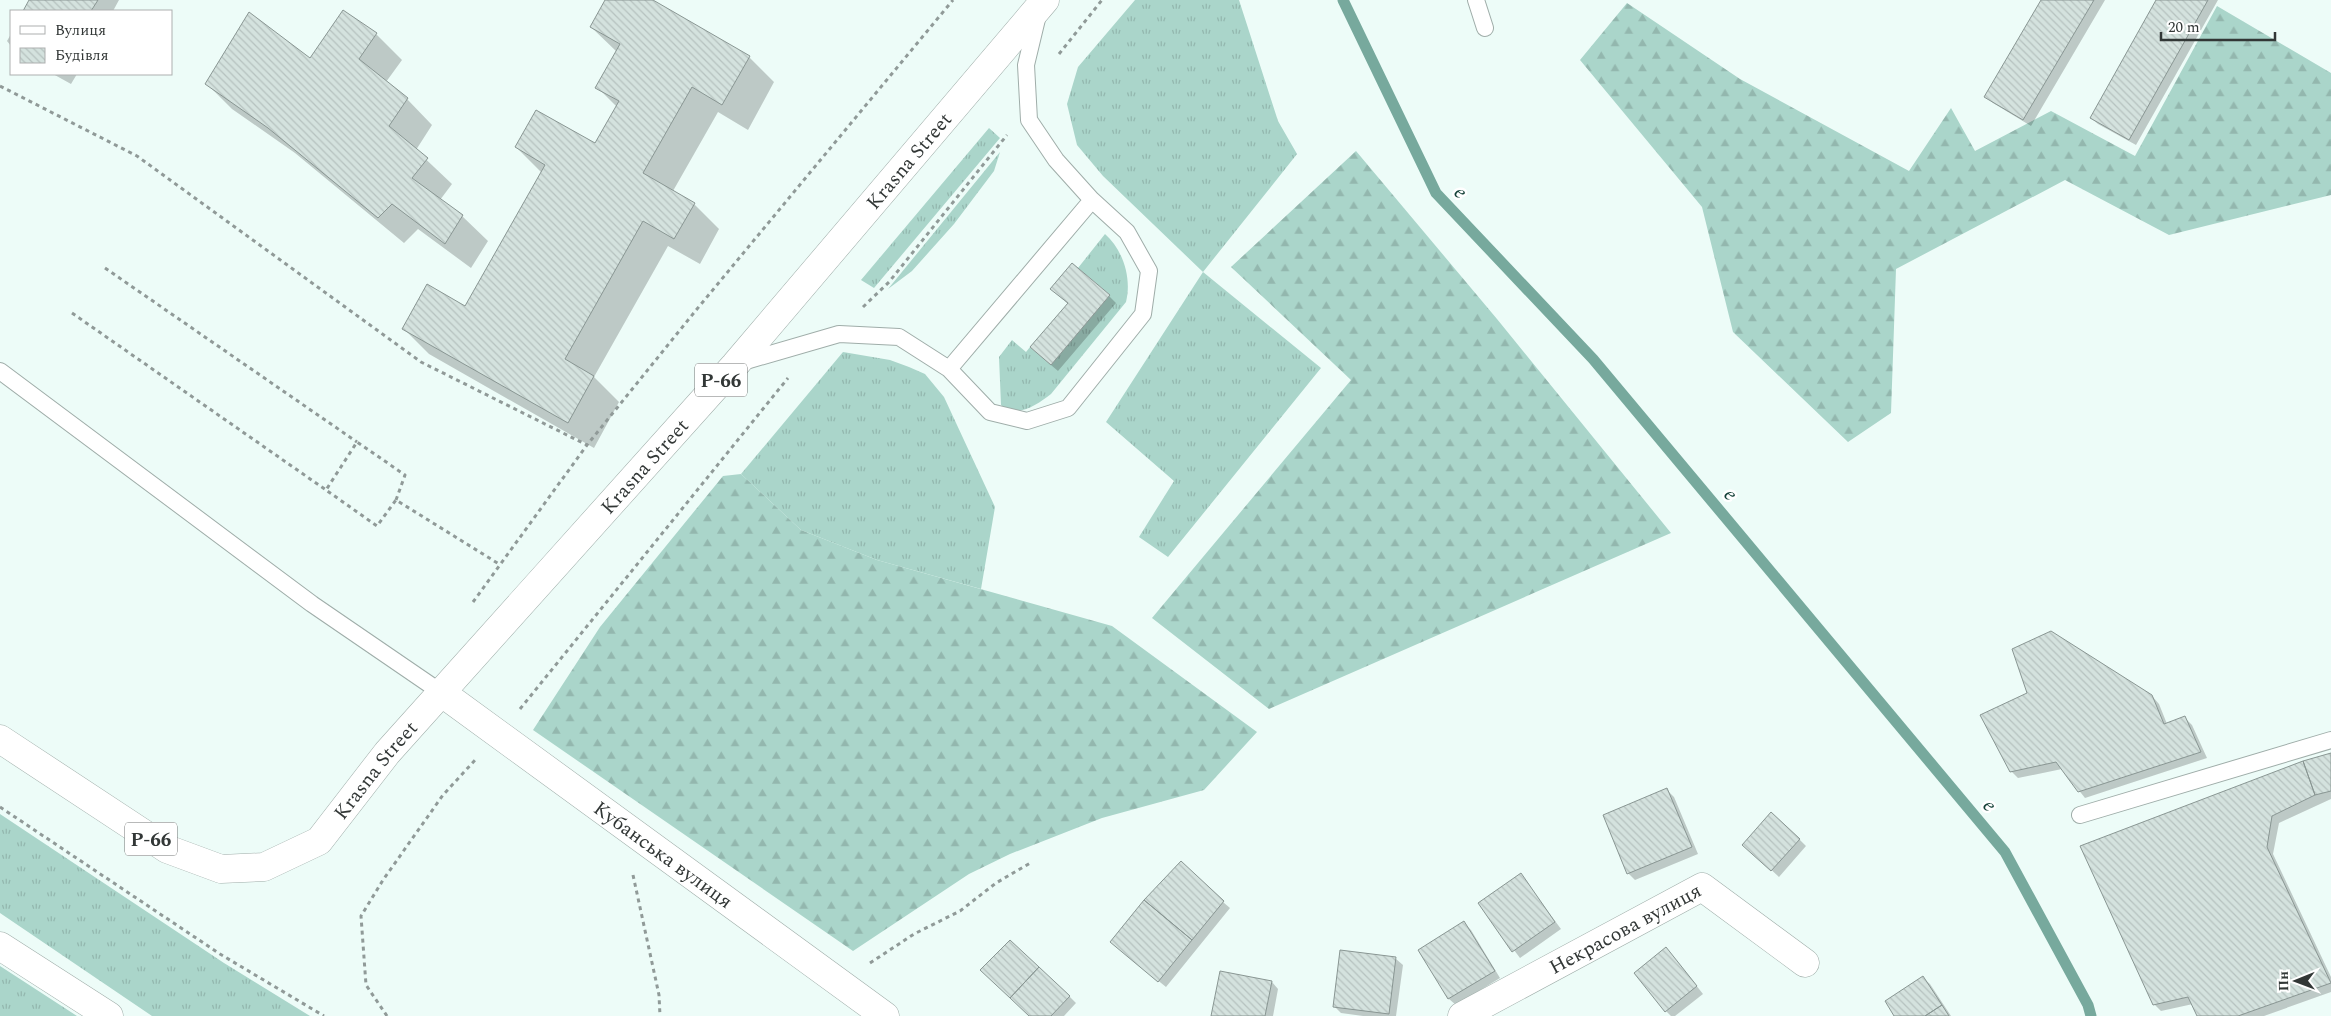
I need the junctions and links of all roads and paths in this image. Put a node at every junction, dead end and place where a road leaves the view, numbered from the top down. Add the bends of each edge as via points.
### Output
1 (953, 0) edge
2 (1476, 0) edge
3 (1043, 4) edge
4 (1485, 28) dead end
5 (0, 86) edge
6 (1092, 200) junction
7 (105, 268) dead end
8 (72, 313) dead end
9 (735, 365) junction
10 (949, 369) junction
11 (0, 371) edge
12 (357, 442) junction
13 (587, 445) junction
14 (326, 490) junction
15 (396, 500) junction
16 (499, 564) junction
17 (475, 601) dead end
18 (569, 649) dead end
19 (442, 693) junction
20 (500, 734) junction
21 (0, 739) edge
22 (2331, 740) edge
23 (0, 807) edge
24 (2080, 814) dead end
25 (622, 823) junction
26 (1032, 862) dead end
27 (0, 946) edge
28 (1805, 963) dead end
29 (856, 994) junction
30 (109, 1016) edge
31 (324, 1016) edge
32 (387, 1016) edge
33 (660, 1016) edge
34 (885, 1016) edge
35 (1462, 1016) edge

1 - 13 path
2 - 4 lane
3 - 6 lane via 1026,65 1029,120 1056,160
3 - 9 main road, Krasna Street / Р-66
5 - 13 path via 137,156 421,362
6 - 10 lane
6 - 10 lane via 1127,232 1149,271 1143,314 1068,408 1027,421 990,412
7 - 12 path
8 - 14 path
9 - 10 lane via 839,334 899,336
9 - 19 main road, Krasna Street / Р-66
11 - 19 lane via 312,604
12 - 14 path
12 - 15 path via 406,475
13 - 16 path
14 - 15 path via 377,526
15 - 16 path
16 - 17 path
18 - 20 path
19 - 20 main road, Кубанська вулиця
19 - 21 main road, Krasna Street / Р-66 via 387,753 319,841 264,868 221,869 167,849
20 - 25 main road, Кубанська вулиця
20 - 32 path via 443,795 361,916 366,984
22 - 24 lane
23 - 31 path via 220,954
25 - 29 main road, Кубанська вулиця
25 - 33 path via 659,995
26 - 29 path via 960,911 914,934 866,966
27 - 30 main road
28 - 35 main road, Некрасова вулиця via 1702,887
29 - 34 main road, Кубанська вулиця

